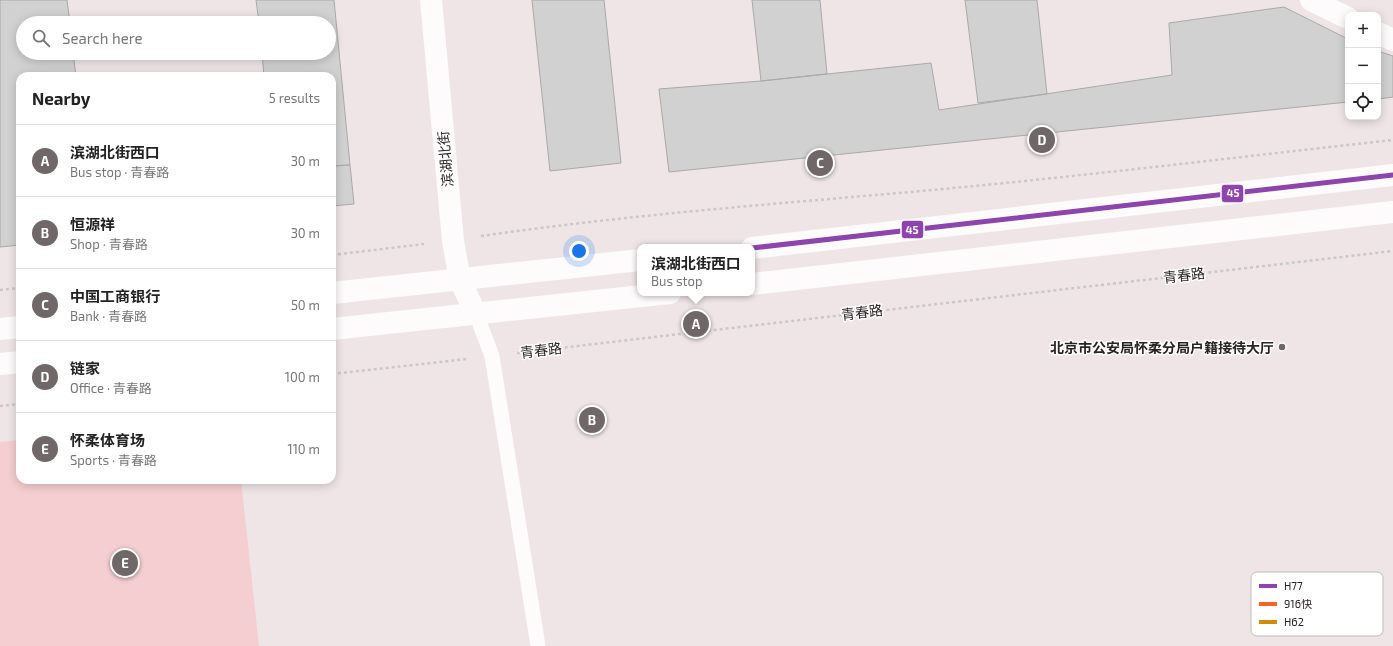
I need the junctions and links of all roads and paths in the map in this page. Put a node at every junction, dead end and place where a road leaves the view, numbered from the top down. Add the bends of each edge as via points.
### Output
1 (431, 0) edge
2 (1311, 0) edge
3 (1345, 17) edge
4 (1381, 34) edge
5 (1393, 40) edge
6 (1393, 140) edge
7 (1393, 175) edge
8 (1393, 212) edge
9 (453, 241) junction
10 (755, 248) edge
11 (1393, 251) edge
12 (336, 255) edge
13 (637, 260) edge
14 (460, 280) junction
15 (755, 284) edge
16 (16, 288) edge
17 (0, 290) edge
18 (336, 293) edge
19 (642, 296) edge
20 (476, 314) junction
21 (16, 328) edge
22 (336, 329) edge
23 (0, 330) edge
24 (492, 356) junction
25 (16, 362) edge
26 (0, 364) edge
27 (336, 374) edge
28 (16, 404) edge
29 (0, 406) edge
30 (538, 646) edge

1 - 9 main road, 滨湖北街
2 - 3 main road
4 - 5 main road
6 - 9 path via 922,191 543,227
7 - 10 main road
8 - 15 main road
9 - 12 path
9 - 14 main road, 滨湖北街
11 - 24 path, 青春路
13 - 14 main road
14 - 18 main road
14 - 20 main road, 滨湖北街
16 - 17 path
19 - 20 main road
20 - 22 main road
20 - 24 lane
21 - 23 main road
24 - 27 path, 青春路
24 - 30 lane
25 - 26 main road
28 - 29 path

